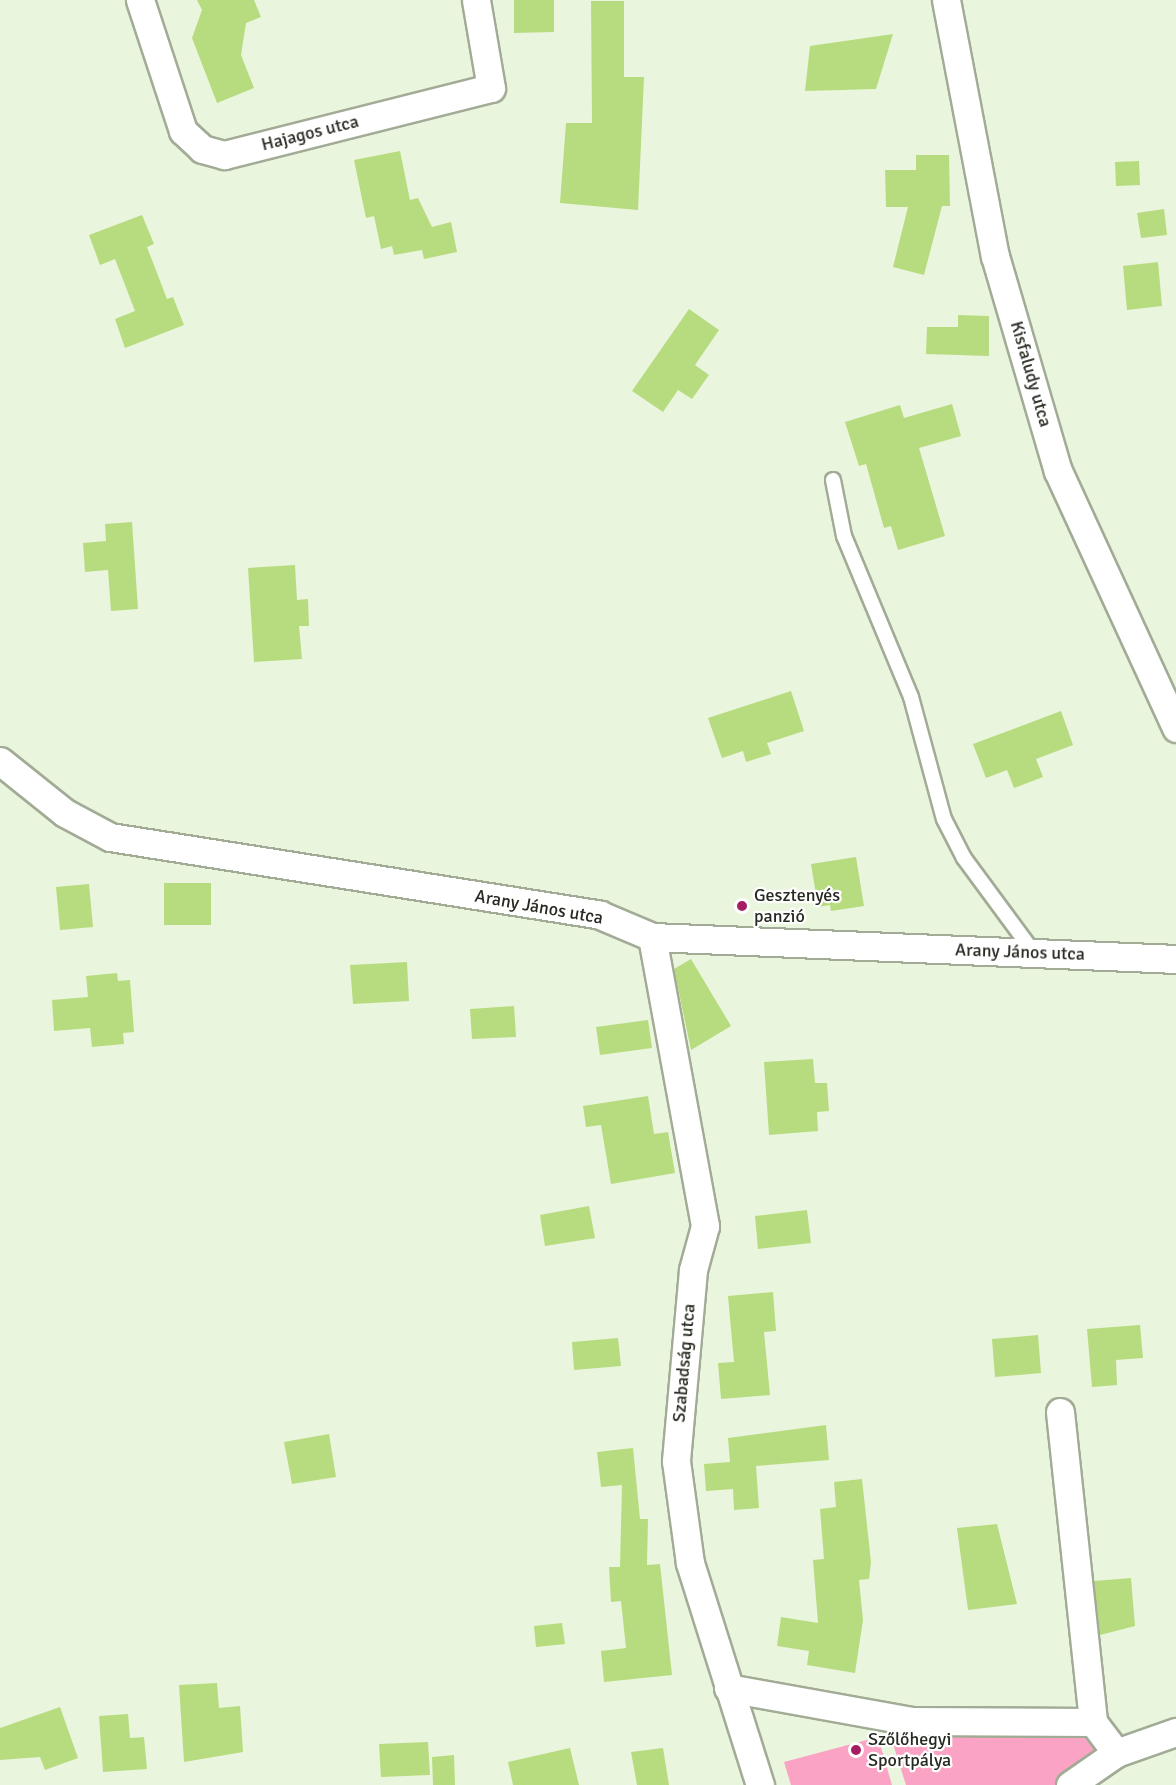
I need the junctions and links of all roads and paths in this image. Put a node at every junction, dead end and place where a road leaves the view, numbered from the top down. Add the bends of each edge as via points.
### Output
1 (140, 0) edge
2 (476, 0) edge
3 (946, 0) edge
4 (832, 480) dead end
5 (1176, 728) edge
6 (0, 761) edge
7 (652, 937) junction
8 (1034, 953) junction
9 (1176, 959) edge
10 (1060, 1412) dead end
11 (728, 1688) junction
12 (1093, 1722) junction
13 (1176, 1732) edge
14 (1116, 1753) junction
15 (760, 1785) edge
16 (1070, 1785) edge

1 - 2 street, Hajagos utca via 183,131 202,149 224,155 491,88
3 - 5 street, Kisfaludy utca via 995,256 1058,471
4 - 8 lane via 844,537 911,697 944,819 964,858
6 - 7 street, Arany János utca via 65,813 110,837 600,915
7 - 8 street, Arany János utca
7 - 11 street, Szabadság utca via 705,1226 693,1270 676,1461 690,1563
8 - 9 street, Arany János utca
10 - 12 street
11 - 12 street via 912,1721
11 - 15 street, Szabadság utca
12 - 14 street
13 - 14 street
14 - 16 street

